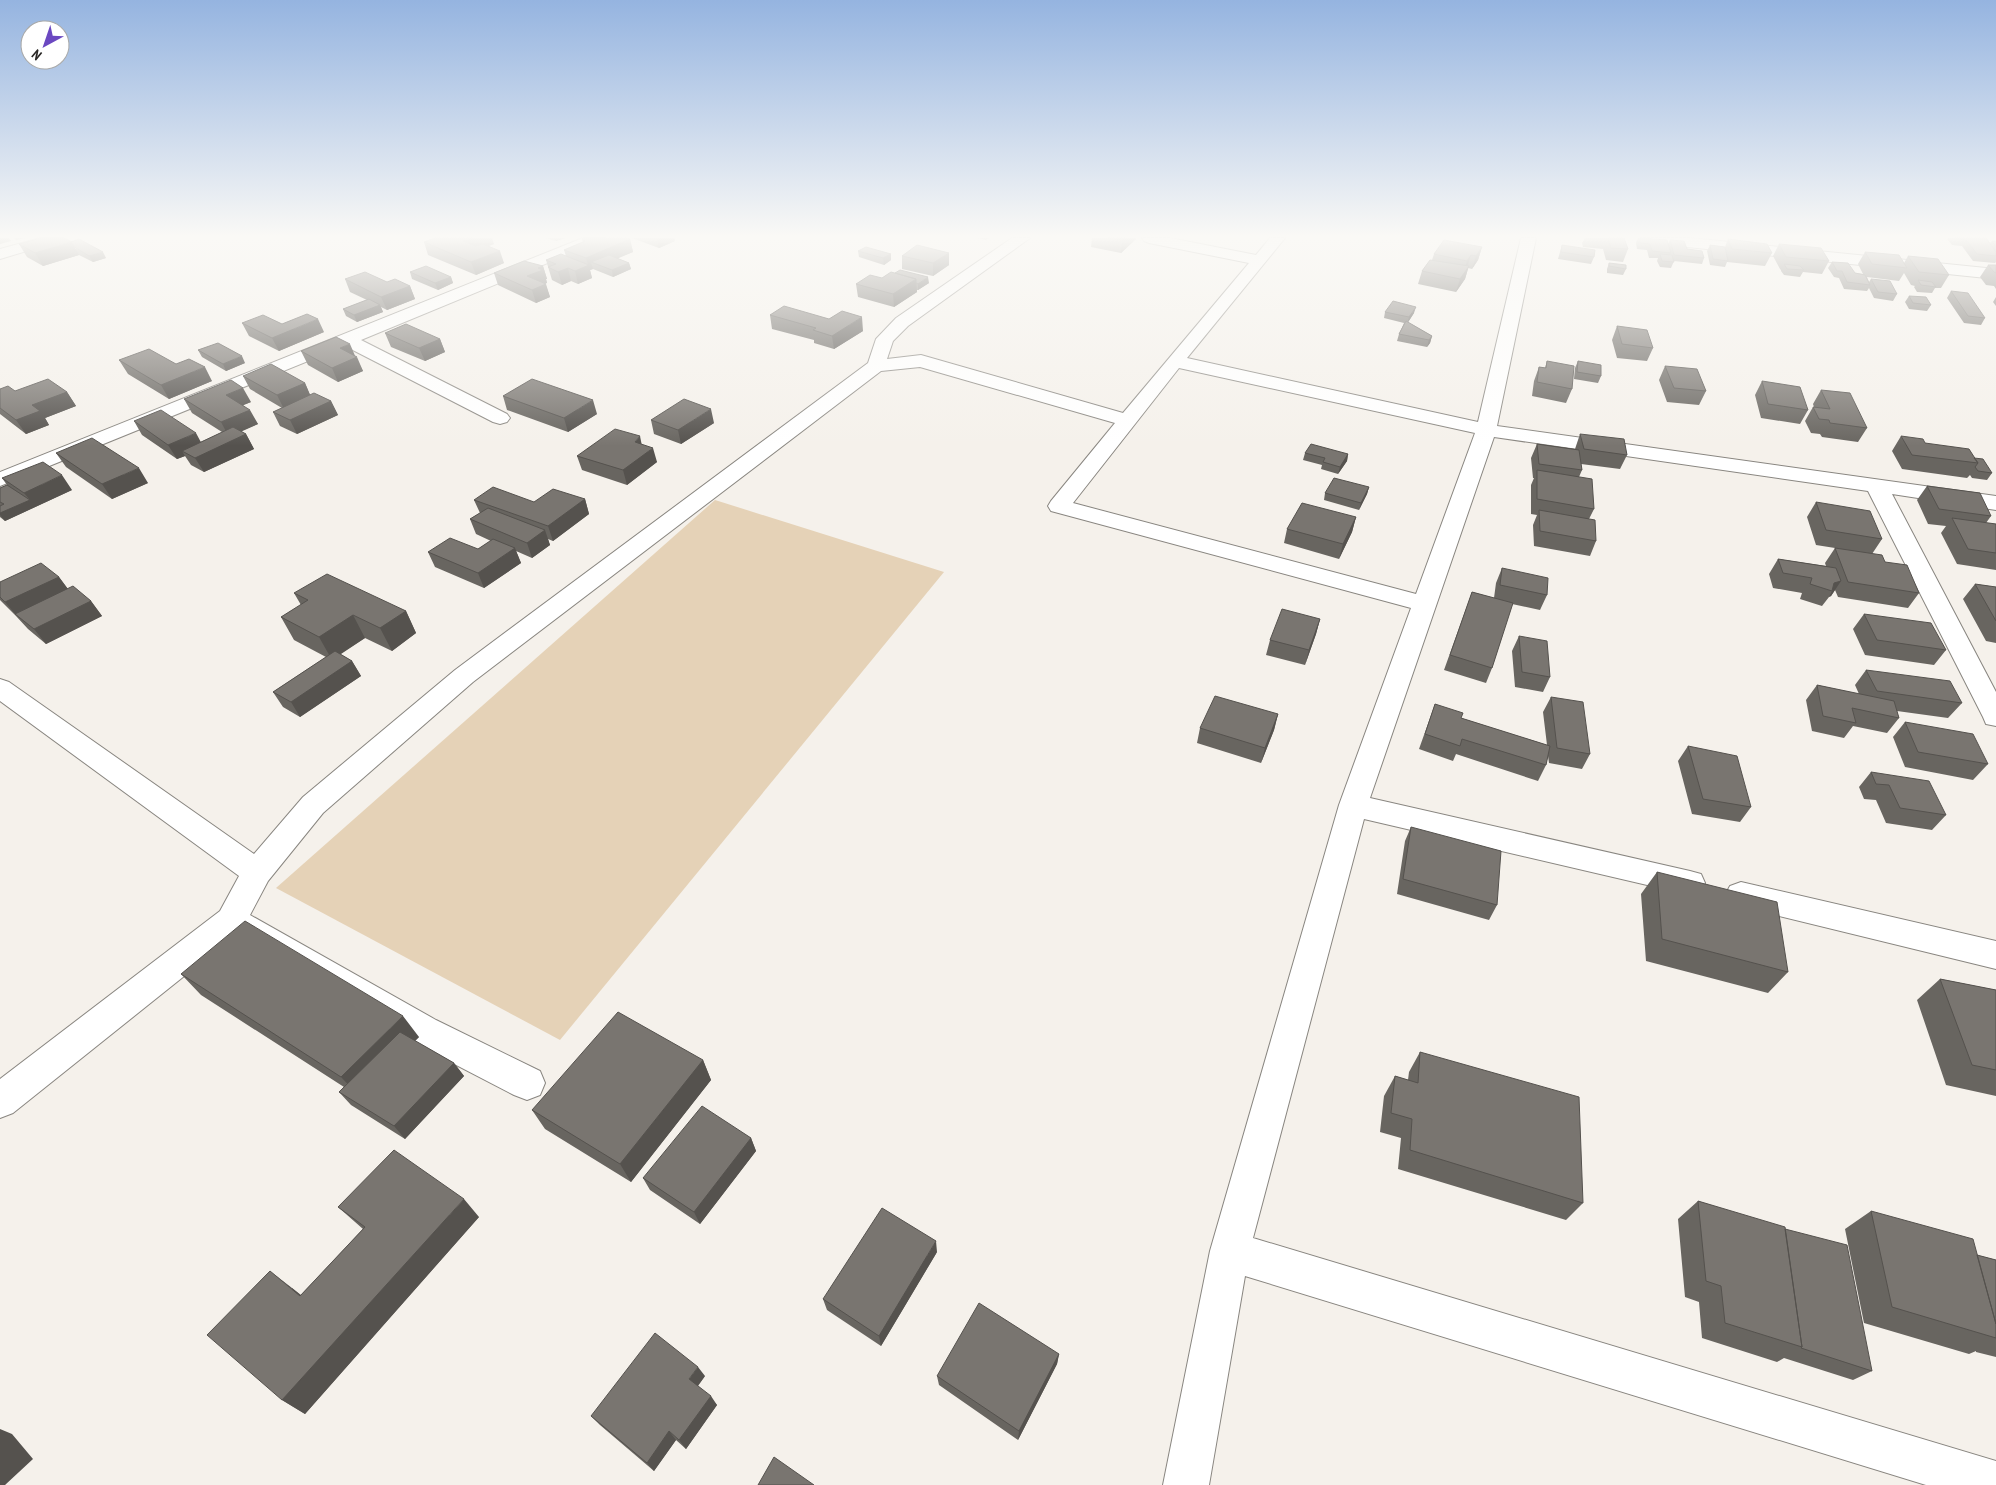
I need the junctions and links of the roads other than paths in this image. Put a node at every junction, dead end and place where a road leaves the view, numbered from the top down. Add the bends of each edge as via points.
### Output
1 (424, 307) edge
2 (923, 307) edge
3 (1220, 307) edge
4 (1513, 307) edge
5 (345, 339) junction
6 (1175, 361) junction
7 (876, 366) junction
8 (500, 418) dead end
9 (1128, 420) junction
10 (1486, 430) junction
11 (0, 480) edge
12 (1877, 487) junction
13 (1996, 503) edge
14 (1424, 604) junction
15 (0, 688) edge
16 (1996, 717) edge
17 (1353, 805) junction
18 (257, 872) junction
19 (231, 920) junction
20 (1996, 955) edge
21 (527, 1083) dead end
22 (0, 1101) edge
23 (1230, 1251) junction
24 (1996, 1484) edge
25 (1186, 1485) edge

1 - 5 street
2 - 7 street via 902,322 885,340
3 - 6 street
4 - 10 street
5 - 8 street
5 - 11 street
6 - 9 street
6 - 10 street
7 - 9 street via 922,361
7 - 18 street via 464,676 312,805
9 - 14 street via 1059,506
10 - 12 street
10 - 14 street
12 - 13 street
12 - 16 street
14 - 17 street
15 - 18 street
17 - 20 street
17 - 23 street
18 - 19 street
19 - 21 street via 424,1031
19 - 22 street
23 - 24 street
23 - 25 street

